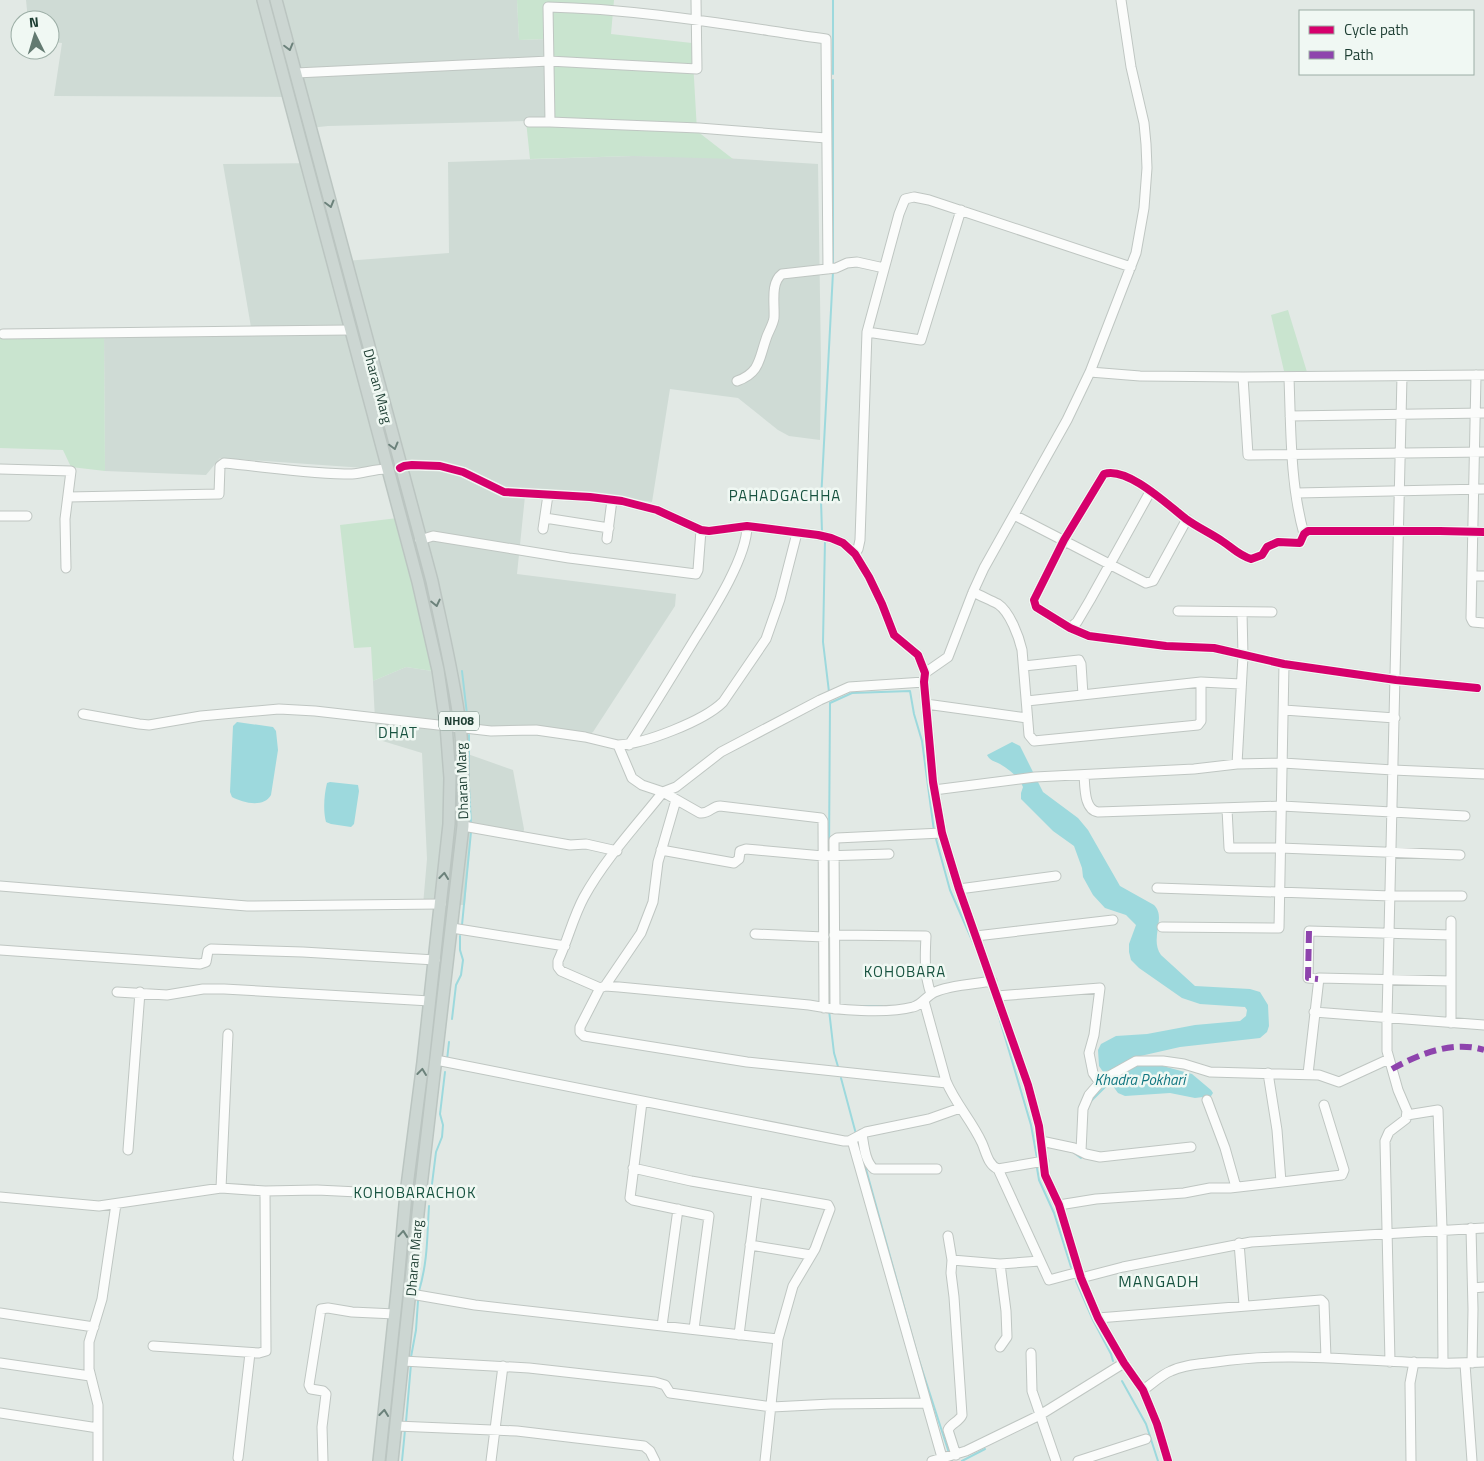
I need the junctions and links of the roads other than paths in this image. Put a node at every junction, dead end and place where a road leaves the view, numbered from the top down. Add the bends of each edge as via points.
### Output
1 (263, 0) edge
2 (276, 0) edge
3 (696, 0) edge
4 (1121, 0) edge
5 (582, 4) edge
6 (696, 20) junction
7 (550, 61) junction
8 (296, 73) junction
9 (530, 122) dead end
10 (550, 122) junction
11 (826, 138) junction
12 (960, 210) junction
13 (1131, 266) junction
14 (884, 268) junction
15 (832, 269) junction
16 (350, 330) junction
17 (867, 332) junction
18 (3, 334) dead end
19 (1090, 372) junction
20 (1480, 375) edge
21 (1402, 376) junction
22 (1243, 378) junction
23 (1289, 378) junction
24 (737, 381) dead end
25 (1480, 413) edge
26 (1402, 414) junction
27 (1290, 416) junction
28 (1480, 452) edge
29 (1401, 453) junction
30 (1292, 455) junction
31 (400, 468) junction
32 (0, 469) edge
33 (387, 469) junction
34 (1474, 489) junction
35 (1484, 489) edge
36 (1400, 490) junction
37 (1150, 492) junction
38 (1297, 493) junction
39 (548, 495) junction
40 (68, 496) junction
41 (612, 500) junction
42 (1014, 514) junction
43 (0, 516) edge
44 (27, 516) dead end
45 (545, 518) junction
46 (1187, 519) junction
47 (747, 526) junction
48 (609, 528) junction
49 (544, 529) dead end
50 (700, 530) junction
51 (1399, 532) junction
52 (1473, 532) junction
53 (1484, 532) edge
54 (797, 533) junction
55 (1304, 534) junction
56 (607, 538) dead end
57 (420, 540) junction
58 (1064, 540) junction
59 (855, 554) junction
60 (1110, 564) junction
61 (66, 568) dead end
62 (1472, 576) junction
63 (1484, 576) edge
64 (973, 592) junction
65 (1178, 611) dead end
66 (1242, 612) junction
67 (1272, 612) dead end
68 (1484, 622) edge
69 (1070, 628) junction
70 (1243, 656) junction
71 (1284, 664) junction
72 (1024, 666) junction
73 (924, 678) junction
74 (1396, 680) junction
75 (1201, 682) junction
76 (1241, 684) junction
77 (1477, 688) dead end
78 (1083, 695) junction
79 (1026, 701) junction
80 (926, 704) junction
81 (1284, 710) junction
82 (83, 714) dead end
83 (1027, 718) junction
84 (1395, 718) junction
85 (446, 725) junction
86 (460, 726) junction
87 (618, 745) junction
88 (629, 745) junction
89 (1282, 763) junction
90 (1237, 764) junction
91 (1394, 770) junction
92 (1484, 774) edge
93 (1084, 775) junction
94 (934, 790) junction
95 (663, 792) junction
96 (676, 800) junction
97 (1282, 806) junction
98 (1227, 809) junction
99 (1393, 812) junction
100 (1465, 816) dead end
101 (463, 826) junction
102 (942, 833) junction
103 (1280, 848) junction
104 (661, 850) junction
105 (616, 851) junction
106 (1392, 851) junction
107 (889, 854) dead end
108 (1460, 855) dead end
109 (824, 856) junction
110 (834, 856) junction
111 (1056, 876) dead end
112 (0, 886) edge
113 (1157, 888) dead end
114 (959, 889) junction
115 (1280, 892) junction
116 (1391, 896) junction
117 (1462, 896) dead end
118 (441, 904) junction
119 (1113, 920) dead end
120 (1451, 921) dead end
121 (452, 928) junction
122 (1162, 928) dead end
123 (755, 934) dead end
124 (1390, 934) junction
125 (834, 935) junction
126 (1451, 935) junction
127 (976, 936) junction
128 (824, 937) junction
129 (565, 946) junction
130 (0, 950) edge
131 (435, 960) junction
132 (1318, 979) junction
133 (1389, 979) junction
134 (992, 981) junction
135 (1451, 981) junction
136 (602, 987) junction
137 (117, 992) dead end
138 (140, 992) junction
139 (931, 994) junction
140 (997, 996) junction
141 (430, 1001) junction
142 (924, 1001) junction
143 (824, 1008) junction
144 (835, 1009) junction
145 (1314, 1012) junction
146 (1387, 1019) junction
147 (1451, 1023) junction
148 (1484, 1025) edge
149 (228, 1034) dead end
150 (1389, 1059) junction
151 (436, 1060) junction
152 (1268, 1073) junction
153 (1308, 1074) junction
154 (1101, 1082) junction
155 (947, 1083) junction
156 (1207, 1100) dead end
157 (642, 1102) junction
158 (1324, 1105) dead end
159 (960, 1108) junction
160 (1407, 1115) junction
161 (862, 1134) junction
162 (852, 1140) junction
163 (1041, 1141) junction
164 (1191, 1147) dead end
165 (128, 1150) dead end
166 (1081, 1151) junction
167 (1044, 1162) junction
168 (633, 1168) junction
169 (937, 1169) dead end
170 (998, 1169) junction
171 (1281, 1182) junction
172 (1236, 1187) junction
173 (221, 1188) junction
174 (265, 1191) junction
175 (757, 1193) junction
176 (406, 1194) junction
177 (420, 1195) junction
178 (0, 1197) edge
179 (116, 1204) junction
180 (1059, 1205) junction
181 (678, 1209) junction
182 (1471, 1228) junction
183 (1484, 1228) edge
184 (1442, 1229) junction
185 (1388, 1233) junction
186 (948, 1236) dead end
187 (1239, 1243) junction
188 (750, 1246) junction
189 (811, 1255) junction
190 (952, 1260) junction
191 (1040, 1261) junction
192 (1000, 1264) junction
193 (1080, 1275) junction
194 (1484, 1287) edge
195 (1473, 1288) junction
196 (411, 1294) junction
197 (1244, 1305) junction
198 (0, 1313) edge
199 (395, 1314) junction
200 (1098, 1318) junction
201 (94, 1326) junction
202 (662, 1326) junction
203 (694, 1329) junction
204 (739, 1335) junction
205 (778, 1339) junction
206 (153, 1346) dead end
207 (1000, 1347) dead end
208 (250, 1353) junction
209 (1031, 1353) dead end
210 (1326, 1358) junction
211 (403, 1361) junction
212 (1390, 1362) junction
213 (1414, 1362) junction
214 (1484, 1362) edge
215 (0, 1363) edge
216 (1124, 1363) junction
217 (1443, 1363) junction
218 (1469, 1363) junction
219 (503, 1366) junction
220 (90, 1376) junction
221 (1143, 1390) junction
222 (926, 1403) junction
223 (772, 1407) junction
224 (0, 1413) edge
225 (1040, 1415) junction
226 (396, 1426) junction
227 (98, 1428) junction
228 (495, 1430) junction
229 (1146, 1439) dead end
230 (956, 1455) junction
231 (238, 1458) dead end
232 (942, 1460) edge
233 (98, 1461) edge
234 (323, 1461) edge
235 (379, 1461) edge
236 (392, 1461) edge
237 (491, 1461) edge
238 (655, 1461) edge
239 (765, 1461) edge
240 (932, 1461) edge
241 (1056, 1461) edge
242 (1078, 1461) edge
243 (1168, 1461) edge
244 (1411, 1461) edge
245 (1472, 1461) edge

1 - 16 main road, Dharan Marg / NH08
2 -> 8 main road, Dharan Marg / NH08
3 - 6 street
4 - 13 street via 1144,124 1147,168 1144,208
5 - 6 street
5 - 7 street via 548,7
6 - 7 street via 696,69
6 - 11 street via 826,40
7 - 8 street
7 - 10 street
8 -> 31 main road, Dharan Marg / NH08
9 - 10 street
10 - 11 street via 699,128
11 - 15 street
12 - 13 street
12 - 14 street via 929,200 905,199
12 - 17 street via 921,340
13 - 19 street
14 - 15 street via 857,262
14 - 17 street
15 - 24 street via 779,276 776,280 774,318 760,362 755,370
16 - 18 street
16 - 33 main road, Dharan Marg / NH08
17 - 59 street via 860,540
19 - 22 street
19 - 42 street via 1068,420
20 - 21 street
20 - 25 street
21 - 23 street
21 - 26 street
22 - 23 street
22 - 30 street via 1248,455
23 - 27 street
25 - 26 street
25 - 28 street
26 - 27 street
26 - 29 street
27 - 30 street
28 - 29 street
28 - 34 street
29 - 30 street
29 - 36 street
30 - 38 street
31 - 39 street via 440,466 463,472 504,492
31 - 57 main road, Dharan Marg / NH08
32 - 40 street via 71,471
33 - 40 street via 336,473 224,464 220,466 219,494
33 - 85 main road, Dharan Marg / NH08 via 418,582 438,670
34 - 35 street
34 - 36 street
34 - 52 street
36 - 38 street
36 - 51 street
37 - 46 street
37 - 58 street via 1118,473 1104,474
37 - 60 street
38 - 55 street
39 - 41 street
39 - 45 street
40 - 61 street
41 - 48 street
41 - 50 street via 656,510
42 - 58 street
42 - 64 street
43 - 44 street
45 - 48 street
45 - 49 street
46 - 55 street via 1251,559 1278,542 1300,543
46 - 60 street via 1153,581 1146,583
47 - 50 street
47 - 54 street
47 - 88 street via 741,553 721,597
48 - 56 street
50 - 57 street via 696,574 433,536
51 - 52 street
51 - 55 street via 1308,531
51 - 74 street
52 - 53 street
52 - 62 street
54 - 59 street via 831,538
54 - 88 street via 766,639 723,702 715,710 662,735
57 -> 86 main road, Dharan Marg / NH08 via 450,661
58 - 60 street
58 - 69 street via 1034,600 1036,607
59 - 73 street via 869,577 894,635 918,655
60 - 69 street via 1077,622
62 - 63 street
62 - 68 street via 1471,620
64 - 72 street via 1004,610 1020,640
64 - 73 street via 948,658
65 - 66 street
66 - 67 street
66 - 70 street
69 - 70 street via 1089,636 1113,640 1214,648
70 - 71 street
70 - 76 street
71 - 74 street
71 - 81 street
72 - 78 street via 1079,660
72 - 79 street
73 - 80 street
73 - 95 street via 849,687 721,752 676,787
74 - 77 street
74 - 84 street
75 - 76 street
75 - 78 street
75 - 83 street via 1201,721 1198,725 1037,742 1030,738
76 - 90 street
78 - 79 street
79 - 83 street
80 - 83 street
80 - 94 street
81 - 84 street
81 - 89 street
82 - 85 street via 149,725 201,716 279,709
84 - 91 street
85 - 86 street
118 -> 85 main road, Dharan Marg / NH08 via 449,824
86 - 87 street via 491,731 559,732
86 - 101 main road, Dharan Marg / NH08
87 - 88 street
87 - 95 street via 632,778
89 - 90 street
89 - 91 street
89 - 97 street
90 - 93 street
91 - 92 street
91 - 99 street
93 - 94 street via 1035,777
93 - 98 street via 1086,796 1093,812
94 - 102 street
95 - 96 street
95 - 105 street
96 - 104 street
96 - 109 street via 704,813 720,806 821,818
97 - 98 street
97 - 99 street
97 - 103 street
98 - 103 street via 1229,848
99 - 100 street
99 - 106 street
101 - 105 street
101 - 121 main road, Dharan Marg / NH08
102 - 110 street via 837,838 834,840
102 - 114 street
103 - 106 street
103 - 115 street
104 - 109 street via 734,862 739,859 740,851 746,849
104 - 136 street via 653,902 641,933
105 - 129 street via 585,896
106 - 108 street
106 - 116 street
107 - 110 street
109 - 110 street
109 - 128 street
110 - 125 street
111 - 114 street
112 - 118 street via 247,906
113 - 115 street
114 - 127 street
115 - 116 street
115 - 122 street via 1279,928
116 - 117 street
116 - 124 street
118 - 131 main road, Dharan Marg / NH08
119 - 127 street
120 - 126 street
121 - 129 street
121 - 151 main road, Dharan Marg / NH08
123 - 128 street
124 - 126 street
124 - 132 street via 1309,932 1308,978
124 - 133 street
125 - 139 street via 926,936 925,960
125 - 144 street
126 - 135 street
127 - 134 street
128 - 143 street
129 - 136 street via 558,961 561,971
130 - 131 street via 200,964 206,962 211,949
131 - 141 main road, Dharan Marg / NH08
132 - 133 street
132 - 145 street
133 - 135 street
133 - 146 street
134 - 139 street
134 - 140 street
135 - 147 street
136 - 143 street
136 - 155 street via 580,1027 584,1036 747,1062
137 - 138 street
138 - 141 street via 167,995 224,989
138 - 165 street
139 - 142 street
140 - 154 street via 1100,988 1089,1053 1094,1073
140 - 163 street via 1028,1085
176 -> 141 main road, Dharan Marg / NH08
142 - 144 street via 916,1007 904,1009
142 - 155 street
143 - 144 street
145 - 146 street
145 - 153 street
146 - 147 street
146 - 150 street
147 - 148 street
149 - 173 street
150 - 153 street via 1339,1082
150 - 160 street
151 - 157 street
151 - 177 main road, Dharan Marg / NH08
152 - 153 street
152 - 154 street via 1210,1072 1184,1064 1143,1060 1131,1062
152 - 171 street
154 - 166 street via 1089,1095 1083,1109
155 - 159 street
156 - 172 street
157 - 162 street
157 - 168 street
158 - 171 street via 1344,1173
159 - 161 street via 929,1119
159 - 170 street via 981,1141 991,1165
160 - 184 street via 1438,1110
160 - 185 street via 1384,1141
161 - 162 street
161 - 169 street via 874,1169
162 - 222 street
163 - 166 street
163 - 167 street
164 - 166 street via 1100,1157
167 - 170 street
167 - 180 street via 1045,1175
168 - 175 street
168 - 181 street via 631,1199
170 - 191 street
171 - 172 street
172 - 180 street
173 - 174 street
173 - 179 street
174 - 176 street
174 - 208 street via 267,1349 262,1353
175 - 188 street
175 - 189 street via 828,1206 830,1212
176 - 177 street
199 -> 176 main road, Dharan Marg / NH08
177 - 196 main road, Dharan Marg / NH08
178 - 179 street via 100,1206
179 - 201 street via 102,1299
180 - 193 street
181 - 202 street
181 - 203 street via 709,1216
182 - 183 street
182 - 184 street
182 - 195 street
184 - 185 street
184 - 217 street
185 - 187 street
185 - 212 street
186 - 190 street
187 - 193 street
187 - 197 street
188 - 189 street
188 - 204 street
189 - 205 street via 793,1286
190 - 192 street
190 - 230 street via 962,1415 948,1430
191 - 192 street
191 - 193 street via 1049,1280
192 - 207 street via 1007,1337
193 - 200 street
194 - 195 street
195 - 218 street
196 - 202 street via 475,1305
196 - 211 main road, Dharan Marg / NH08
197 - 200 street
197 - 210 street via 1322,1300
198 - 201 street
199 - 234 street via 321,1310 309,1387 326,1394 322,1427
235 -> 199 main road, Dharan Marg / NH08
200 - 216 street
201 - 220 street via 89,1342
202 - 203 street
203 - 204 street
204 - 205 street
205 - 223 street
206 - 208 street
208 - 231 street
209 - 225 street via 1032,1391
210 - 212 street
210 - 221 street via 1251,1358 1189,1366 1171,1371
211 - 219 street
211 - 226 main road, Dharan Marg / NH08
212 - 213 street
213 - 217 street
213 - 244 street via 1410,1383
214 - 218 street
215 - 220 street
216 - 221 street
216 - 225 street
217 - 218 street
218 - 245 street
219 - 223 street via 655,1382 665,1385 670,1393
219 - 228 street
220 - 227 street via 98,1405
221 - 243 street
222 - 223 street
222 - 232 street
223 - 239 street
224 - 227 street
225 - 230 street
225 - 241 street
226 - 228 street
226 - 236 main road, Dharan Marg / NH08
227 - 233 street
228 - 237 street
228 - 238 street via 644,1446
229 - 242 street
230 - 232 street
232 - 240 street

